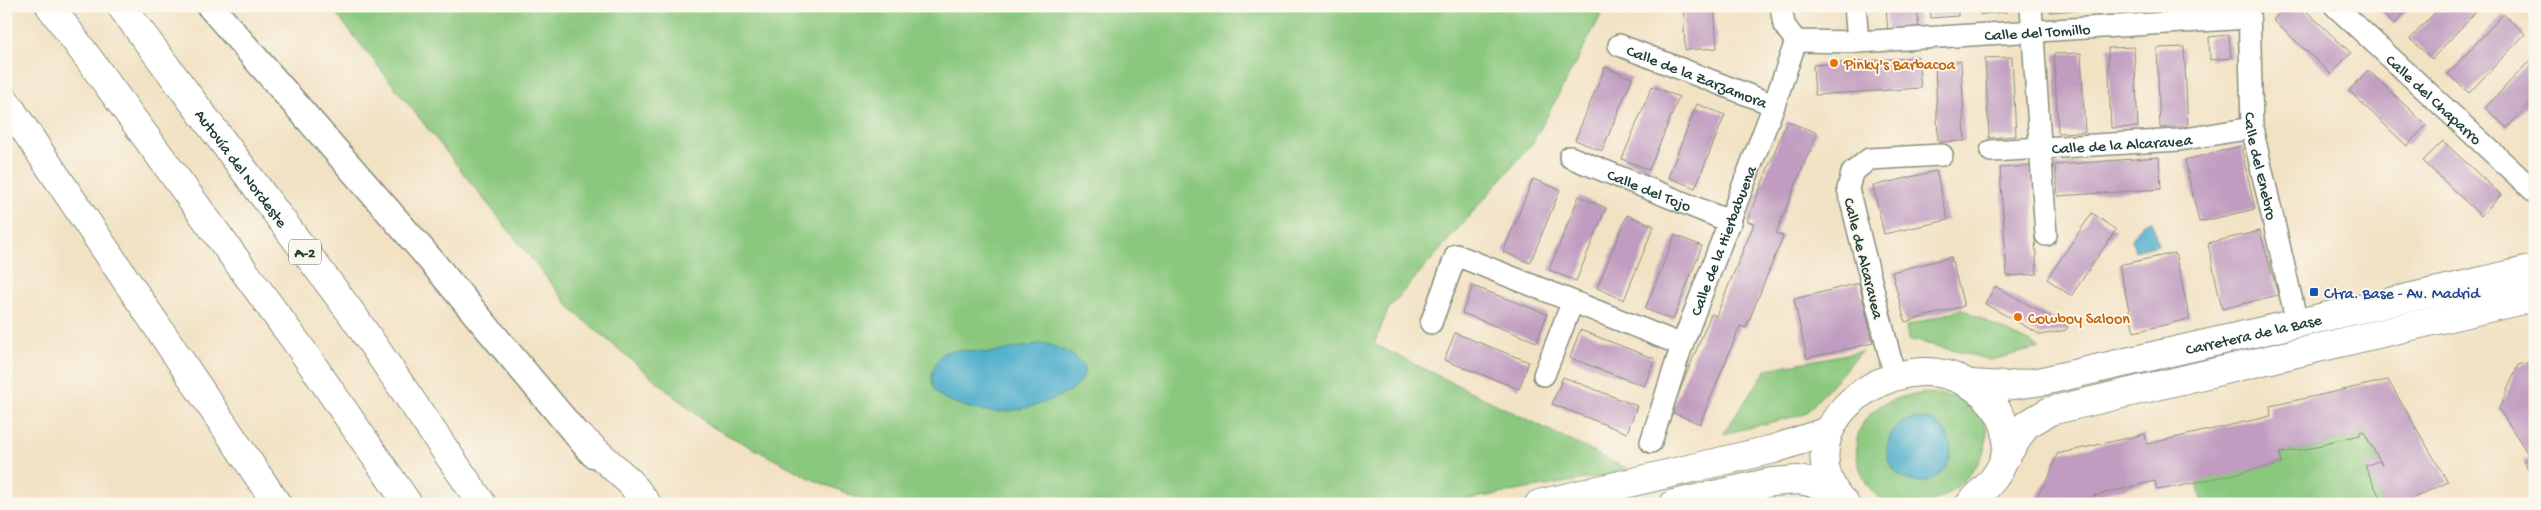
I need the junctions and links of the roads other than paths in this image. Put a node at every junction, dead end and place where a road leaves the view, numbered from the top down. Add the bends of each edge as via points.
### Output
1 (50, 6) edge
2 (121, 6) edge
3 (210, 6) edge
4 (220, 6) edge
5 (1781, 6) edge
6 (1855, 6) edge
7 (2030, 6) edge
8 (2335, 6) edge
9 (2248, 12) edge
10 (2032, 31) junction
11 (1796, 41) junction
12 (1858, 42) junction
13 (1619, 45) dead end
14 (273, 78) junction
15 (6, 102) edge
16 (1774, 105) junction
17 (2252, 128) junction
18 (2040, 147) junction
19 (1991, 150) dead end
20 (1942, 155) dead end
21 (1570, 157) dead end
22 (2535, 192) edge
23 (1730, 222) junction
24 (2046, 235) dead end
25 (2535, 269) edge
26 (2535, 297) edge
27 (1572, 303) junction
28 (1431, 323) dead end
29 (2297, 323) junction
30 (1682, 345) junction
31 (1544, 375) dead end
32 (1895, 377) junction
33 (1970, 384) junction
34 (1828, 432) junction
35 (580, 437) junction
36 (1651, 442) dead end
37 (2005, 458) junction
38 (1836, 498) edge
39 (276, 504) edge
40 (408, 504) edge
41 (482, 504) edge
42 (631, 504) edge
43 (647, 504) edge
44 (1540, 504) edge
45 (1674, 504) edge
46 (1970, 504) edge

1 - 40 main road via 297,342
2 - 41 main road, Autovía del Nordeste / A-2 via 352,314
3 - 14 street
4 - 14 street
5 - 11 street via 1784,25
6 - 12 street
7 - 10 street
8 - 22 street, Calle del Chaparro
9 - 10 street, Calle del Tomillo
9 - 17 street, Calle del Enebro
10 - 12 street, Calle del Tomillo
10 - 18 street
11 - 12 street, Calle del Tomillo
11 - 16 street, Calle de la Hierbabuena
13 - 16 street, Calle de la Zarzamora
14 - 35 street
15 - 39 main road
16 - 23 street, Calle de la Hierbabuena
17 - 18 street, Calle de la Alcaravea via 2179,140
17 - 29 street, Calle del Enebro
18 - 19 street, Calle de la Alcaravea
18 - 24 street
20 - 32 street, Calle de Alcaravea via 1869,159 1852,173 1848,189
21 - 23 street, Calle del Tojo
23 - 30 street, Calle de la Hierbabuena
25 - 29 main road, Carretera de la Base
26 - 37 main road, Carretera de la Base via 2050,410 2026,425
27 - 28 street via 1456,256
27 - 30 street
27 - 31 street
29 - 33 main road, Carretera de la Base via 2043,381 2006,386
30 - 36 street, Calle de la Hierbabuena
32 - 33 main road via 1928,372
32 - 34 main road via 1869,388 1847,405
33 - 37 main road via 1993,402 2004,423
34 - 38 main road via 1822,459
34 - 44 main road via 1774,449
35 - 42 street
35 - 43 main road via 631,483
37 - 46 main road, Carretera de la Base via 1994,480
38 - 45 main road via 1798,480 1772,482

